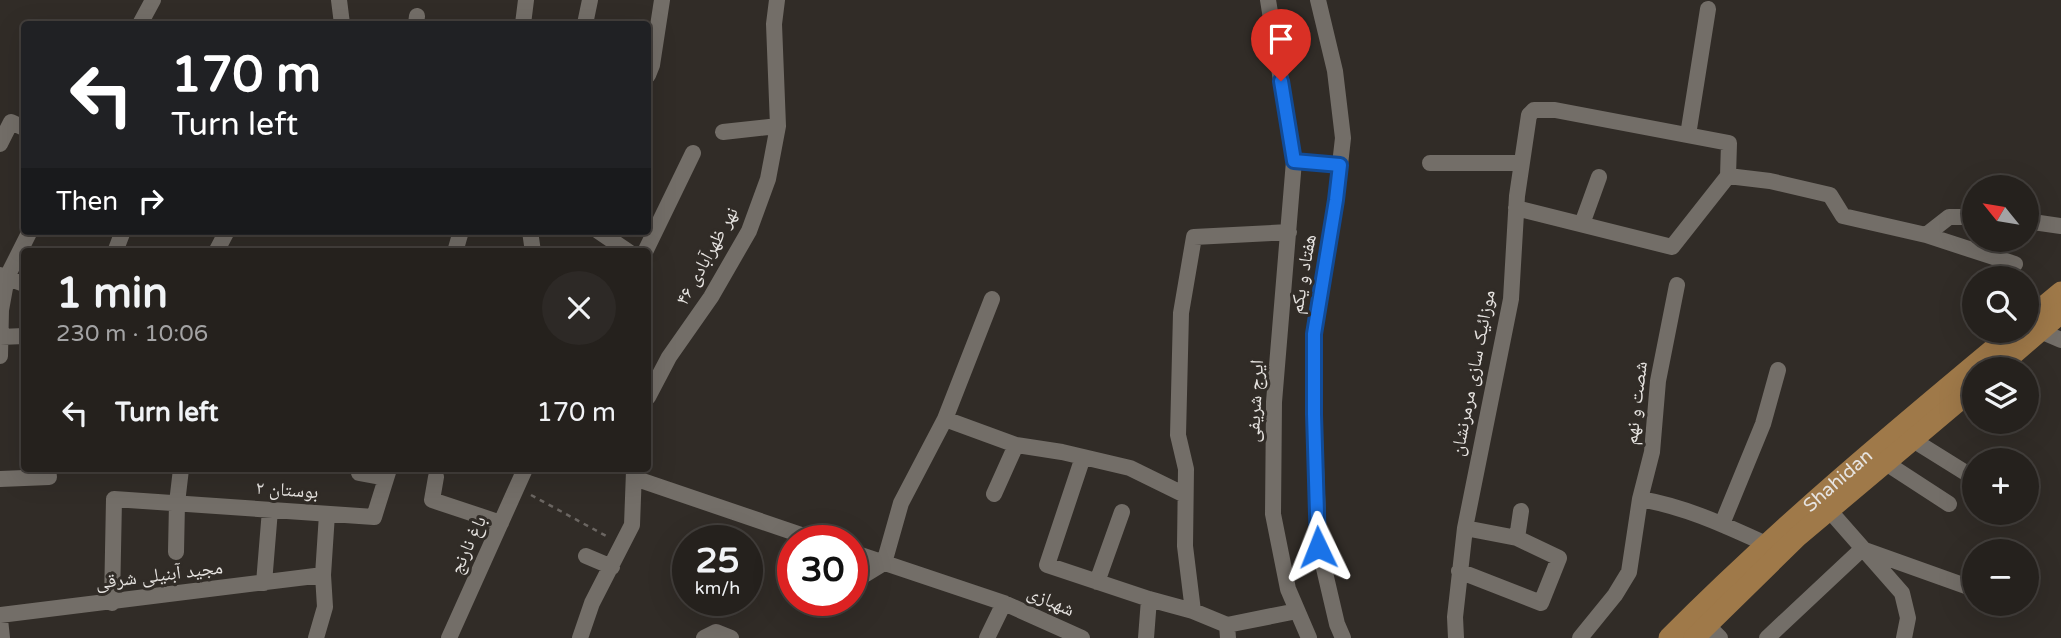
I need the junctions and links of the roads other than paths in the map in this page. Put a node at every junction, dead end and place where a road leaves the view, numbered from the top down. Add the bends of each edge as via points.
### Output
1 (153, 0) edge
2 (340, 0) edge
3 (526, 0) edge
4 (590, 0) edge
5 (662, 0) edge
6 (777, 0) edge
7 (1268, 0) edge
8 (1318, 0) edge
9 (1708, 9) dead end
10 (142, 21) edge
11 (342, 21) edge
12 (523, 21) edge
13 (586, 21) edge
14 (651, 68) edge
15 (778, 126) junction
16 (21, 127) edge
17 (723, 132) dead end
18 (1688, 135) junction
19 (0, 144) edge
20 (693, 153) dead end
21 (1294, 161) junction
22 (1430, 163) dead end
23 (1522, 163) junction
24 (1340, 165) junction
25 (1728, 176) junction
26 (1599, 177) dead end
27 (1516, 208) junction
28 (1962, 217) edge
29 (2039, 223) edge
30 (1582, 224) junction
31 (2061, 226) edge
32 (1289, 232) junction
33 (28, 235) edge
34 (604, 235) edge
35 (1926, 235) junction
36 (623, 248) edge
37 (647, 248) edge
38 (2015, 264) dead end
39 (4, 276) edge
40 (21, 283) edge
41 (1677, 285) dead end
42 (2061, 292) edge
43 (992, 299) dead end
44 (2061, 313) edge
45 (2039, 319) edge
46 (2039, 323) edge
47 (2039, 329) edge
48 (21, 336) edge
49 (0, 337) edge
50 (2061, 340) edge
51 (2001, 343) edge
52 (2018, 343) edge
53 (0, 356) edge
54 (2006, 357) edge
55 (1778, 370) dead end
56 (651, 391) edge
57 (1962, 398) edge
58 (945, 419) junction
59 (1913, 440) junction
60 (1016, 445) junction
61 (1083, 457) junction
62 (1886, 463) junction
63 (1962, 471) edge
64 (181, 472) edge
65 (524, 472) edge
66 (359, 473) dead end
67 (387, 473) edge
68 (634, 474) edge
69 (49, 477) dead end
70 (436, 478) dead end
71 (0, 479) edge
72 (994, 494) dead end
73 (1185, 495) junction
74 (1640, 499) junction
75 (177, 503) junction
76 (1949, 504) dead end
77 (270, 510) junction
78 (1829, 510) junction
79 (1521, 511) dead end
80 (1122, 512) dead end
81 (327, 514) junction
82 (501, 523) junction
83 (1723, 524) junction
84 (777, 526) edge
85 (1465, 528) junction
86 (1517, 538) junction
87 (1766, 544) junction
88 (1862, 550) junction
89 (176, 552) dead end
90 (586, 556) dead end
91 (868, 558) edge
92 (884, 563) junction
93 (612, 567) junction
94 (1459, 571) junction
95 (868, 573) edge
96 (323, 575) junction
97 (1097, 582) junction
98 (264, 583) junction
99 (1962, 585) edge
100 (1149, 599) junction
101 (112, 603) junction
102 (1003, 603) junction
103 (1193, 611) junction
104 (1297, 611) junction
105 (0, 617) edge
106 (1227, 631) edge
107 (1707, 634) edge
108 (578, 637) edge
109 (2, 638) edge
110 (316, 638) edge
111 (449, 638) edge
112 (704, 638) edge
113 (731, 638) edge
114 (987, 638) edge
115 (1082, 638) edge
116 (1146, 638) edge
117 (1309, 638) edge
118 (1343, 638) edge
119 (1455, 638) edge
120 (1580, 638) edge
121 (1669, 638) edge
122 (1768, 638) edge
123 (1904, 638) edge

1 - 10 street
2 - 11 street
3 - 12 street
4 - 13 street
5 - 14 street
6 - 15 street, نهر ظهرآبادی ۴۶
7 - 21 street, ایرج شریفی
8 - 24 street, هفتاد و یکم via 1335,71 1343,138
9 - 18 street
15 - 17 street
15 - 56 street, نهر ظهرآبادی ۴۶ via 768,179 749,231
16 - 19 street via 10,122
18 - 23 street, موزائیک سازی مرمرنشان via 1534,110 1529,115
18 - 25 street via 1729,143
20 - 37 street
21 - 24 street
21 - 32 street, ایرج شریفی
22 - 23 street
23 - 27 street, موزائیک سازی مرمرنشان
24 - 118 street, هفتاد و یکم via 1314,334 1314,414 1318,547
25 - 30 street via 1672,247
25 - 35 street via 1830,195 1843,216
26 - 30 street
27 - 30 street
27 - 85 street, موزائیک سازی مرمرنشان via 1510,299
28 - 35 street via 1949,217
29 - 31 street
32 - 73 street via 1194,237 1181,313 1178,435 1186,469
32 - 104 street, ایرج شریفی via 1274,402 1273,513 1288,589
33 - 39 street
34 - 36 street
35 - 38 street
39 - 40 street
39 - 49 street
41 - 74 street, شصت و نهم via 1658,381 1652,452
42 - 45 main road
43 - 58 street
44 - 46 main road
47 - 50 street
48 - 49 street
49 - 53 street
51 - 87 main road, Shahidan
52 - 54 main road
55 - 83 street via 1763,424
57 - 59 main road, Shahidan
58 - 60 street
58 - 92 street via 901,503
59 - 62 main road, Shahidan
59 - 63 street
60 - 61 street
60 - 72 street
61 - 73 street via 1130,468
61 - 97 street via 1047,565
62 - 76 street
62 - 78 main road, Shahidan
64 - 75 street
65 - 82 street, باغ نارنج
66 - 67 street
67 - 81 street, بوستان ۲ via 374,517
68 - 84 street
68 - 93 street via 632,525
69 - 71 street
70 - 82 street via 432,500
73 - 103 street via 1185,547
74 - 83 street via 1703,514
74 - 120 street, شصت و نهم via 1629,572
75 - 77 street, بوستان ۲
75 - 89 street
75 - 101 street, بوستان ۲ via 114,499
77 - 81 street, بوستان ۲
77 - 98 street
78 - 88 street
78 - 107 main road, Shahidan via 1797,537
79 - 86 street
80 - 97 street
81 - 96 street
82 - 111 street, باغ نارنج
83 - 87 street
85 - 86 street
85 - 94 street, موزائیک سازی مرمرنشان
86 - 94 street via 1559,558 1541,603
87 - 121 main road, Shahidan
88 - 99 street
88 - 122 street
88 - 123 street via 1902,593 1908,618
90 - 93 street
91 - 92 street, شهبازی
92 - 95 street
92 - 102 street, شهبازی
93 - 108 street
94 - 119 street, موزائیک سازی مرمرنشان
96 - 98 street, مجید آبنیلی شرقی
96 - 110 street via 326,607
97 - 100 street
98 - 101 street, مجید آبنیلی شرقی
100 - 103 street
100 - 116 street
101 - 105 street, مجید آبنیلی شرقی
102 - 114 street
102 - 115 street, شهبازی
103 - 106 street
104 - 106 street
104 - 117 street, ایرج شریفی
105 - 109 street
112 - 113 street via 716,632

